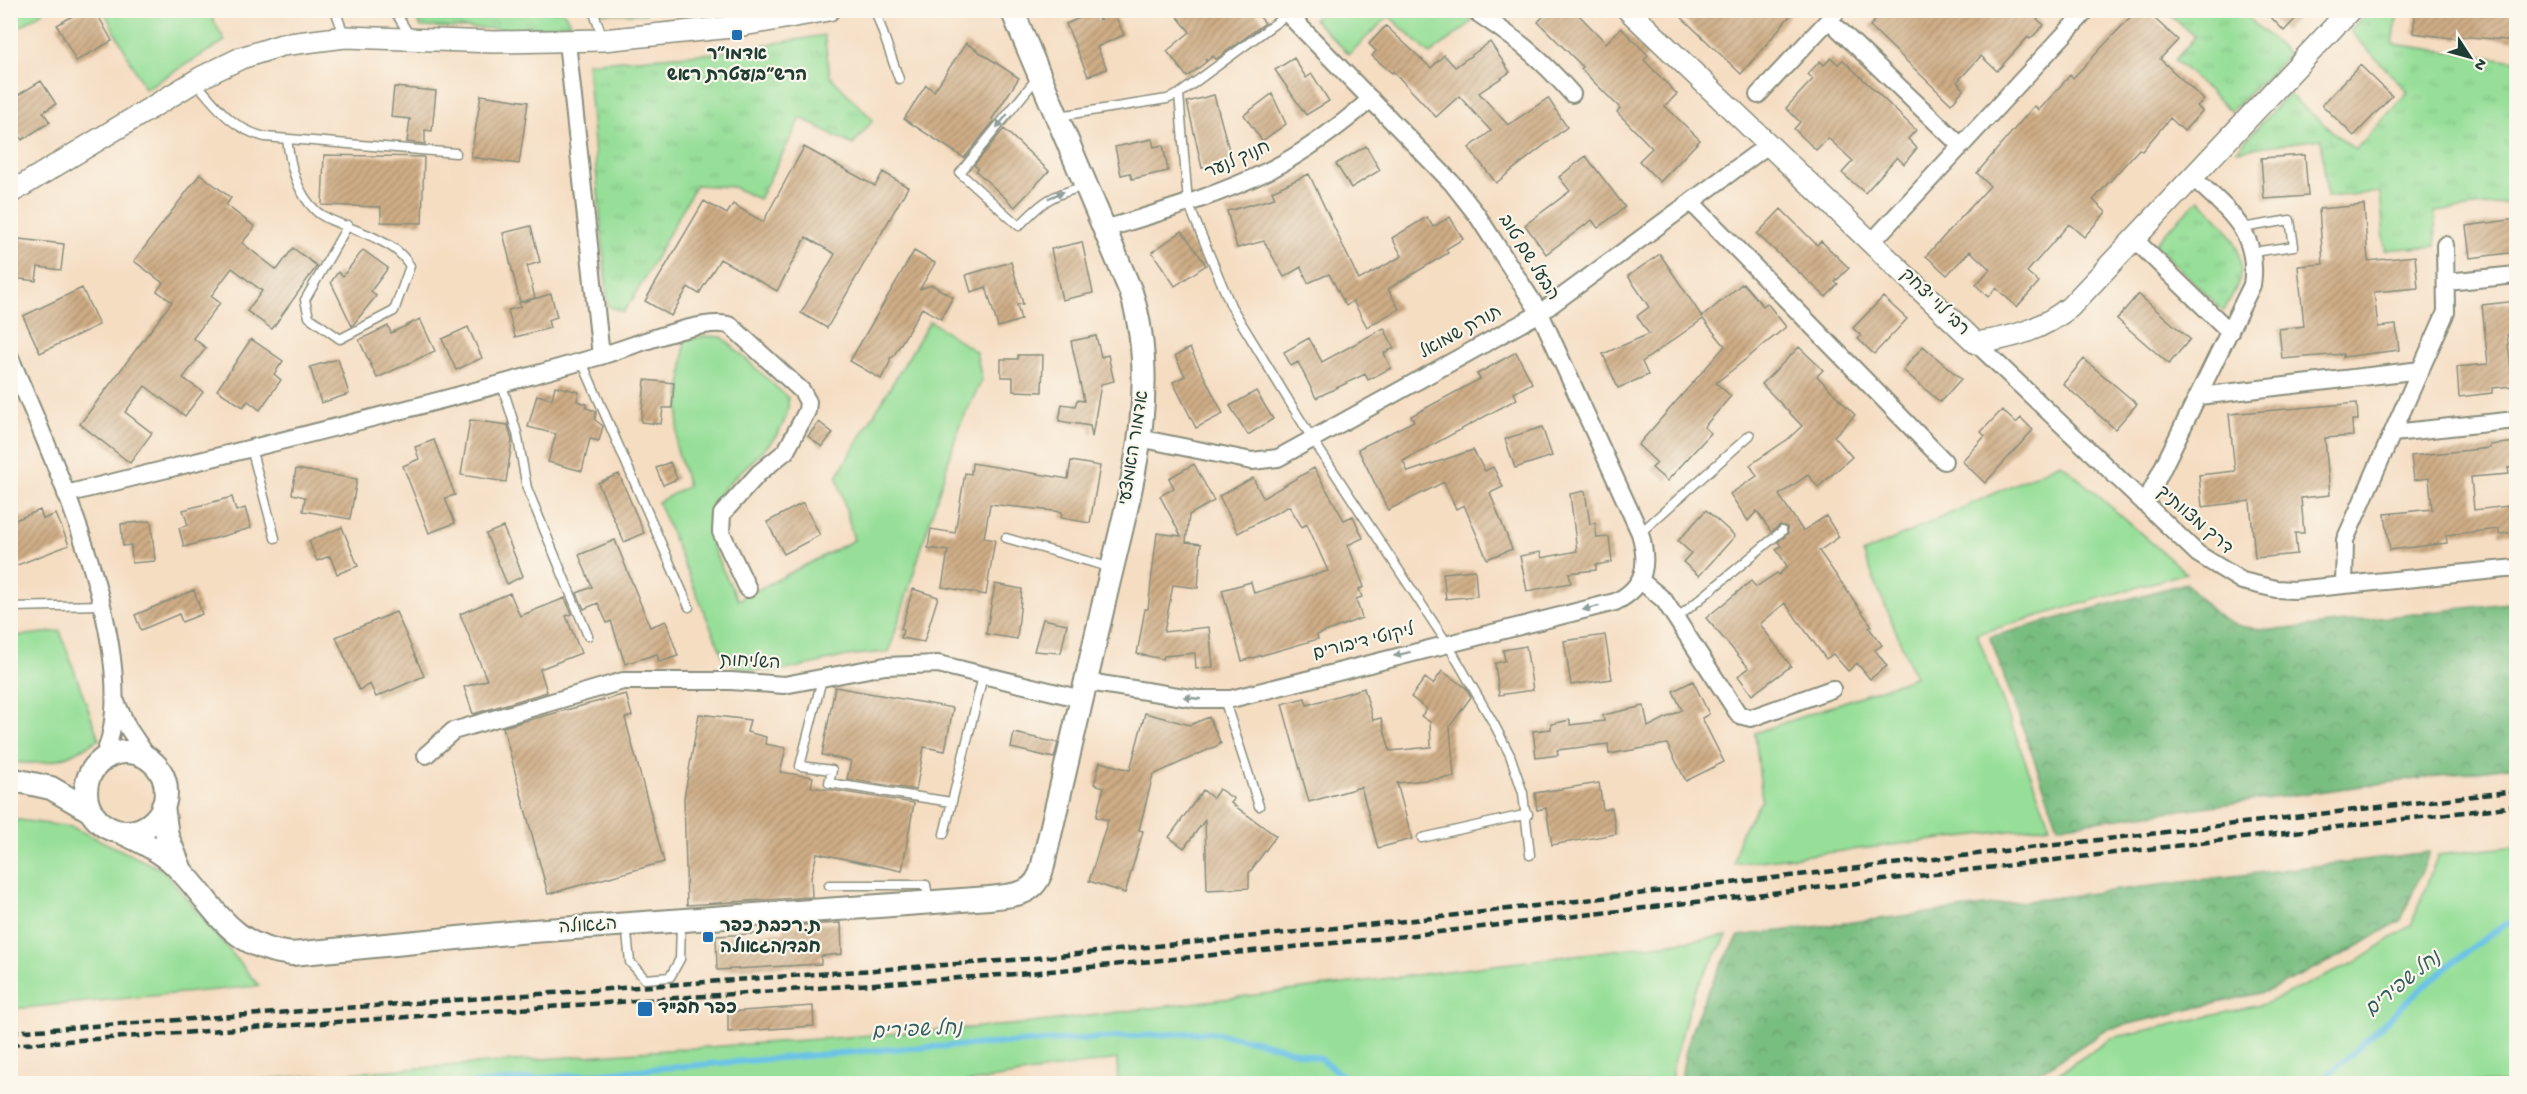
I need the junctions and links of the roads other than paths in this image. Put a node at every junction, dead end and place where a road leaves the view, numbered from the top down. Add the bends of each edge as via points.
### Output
1 (335, 10) edge
2 (394, 10) edge
3 (593, 10) edge
4 (830, 10) edge
5 (874, 10) edge
6 (1012, 10) edge
7 (1473, 10) edge
8 (1628, 10) edge
9 (2350, 10) edge
10 (1288, 12) edge
11 (2083, 12) edge
12 (785, 15) edge
13 (1834, 15) edge
14 (345, 37) junction
15 (412, 40) junction
16 (603, 40) junction
17 (567, 42) junction
18 (1040, 76) junction
19 (898, 79) dead end
20 (195, 81) junction
21 (1179, 94) junction
22 (1572, 94) dead end
23 (1758, 95) dead end
24 (1371, 99) junction
25 (1057, 117) junction
26 (287, 139) junction
27 (1768, 145) junction
28 (1961, 146) junction
29 (456, 153) dead end
30 (1086, 186) junction
31 (2202, 186) dead end
32 (10, 193) edge
33 (1691, 202) junction
34 (1188, 203) junction
35 (348, 225) junction
36 (2242, 228) junction
37 (1105, 230) junction
38 (2134, 239) junction
39 (1871, 243) junction
40 (2445, 245) dead end
41 (2253, 252) junction
42 (2517, 275) edge
43 (2447, 282) junction
44 (1540, 313) junction
45 (2230, 332) junction
46 (1976, 343) junction
47 (601, 356) junction
48 (10, 357) edge
49 (582, 362) junction
50 (2421, 370) junction
51 (502, 385) junction
52 (2199, 396) junction
53 (2517, 420) edge
54 (2393, 433) junction
55 (1750, 435) dead end
56 (1311, 437) junction
57 (1139, 438) junction
58 (251, 448) junction
59 (1944, 461) dead end
60 (66, 494) junction
61 (2145, 504) junction
62 (1782, 531) dead end
63 (1640, 534) junction
64 (275, 538) dead end
65 (1006, 538) dead end
66 (1112, 568) junction
67 (2517, 568) edge
68 (1641, 581) junction
69 (2344, 585) junction
70 (748, 589) dead end
71 (104, 605) junction
72 (10, 607) edge
73 (689, 607) dead end
74 (1676, 619) junction
75 (588, 636) dead end
76 (1447, 643) junction
77 (983, 676) junction
78 (822, 679) junction
79 (1832, 689) dead end
80 (1085, 691) junction
81 (1224, 699) junction
82 (116, 701) junction
83 (426, 755) dead end
84 (149, 759) junction
85 (99, 762) junction
86 (20, 780) edge
87 (951, 802) junction
88 (163, 806) junction
89 (1259, 806) dead end
90 (89, 810) junction
91 (1528, 814) junction
92 (121, 832) junction
93 (944, 834) dead end
94 (1422, 838) dead end
95 (1530, 855) dead end
96 (184, 874) junction
97 (829, 885) dead end
98 (1023, 894) joint
99 (929, 902) junction
100 (681, 920) junction
101 (626, 924) junction

1 - 14 lane
2 - 15 lane
3 - 16 lane
4 - 12 street
5 - 19 lane
6 - 18 main road, אדמור האמצעי
7 - 22 street via 1543,61
8 - 27 street, רבי לוי יצחק
9 - 38 street, רבי לוי יצחק
10 - 21 lane
10 - 24 street, הבעל שם טוב
11 - 28 street
12 - 16 street
13 - 23 street
13 - 28 street
14 - 15 street
14 - 20 street via 303,41 262,51
15 - 17 street
16 - 17 street
17 - 47 street
18 - 25 main road, אדמור האמצעי
18 -> 30 lane via 960,173 1019,225 1043,201
20 - 26 lane via 232,123 249,133
20 - 32 street
21 - 25 lane
21 - 34 lane
24 - 34 street, חנוך לנער via 1332,131 1270,170
24 - 44 street, הבעל שם טוב via 1466,199
25 - 30 main road, אדמור האמצעי
26 - 29 lane
26 - 35 lane via 290,168 303,194 316,212
27 - 33 street, תורת שמואל
27 - 39 street, רבי לוי יצחק
28 - 39 street
30 - 37 main road, אדמור האמצעי
31 - 36 street
33 - 44 street, תורת שמואל
33 - 59 street
34 - 37 street, חנוך לנער
34 - 56 lane via 1231,306
35 - 35 lane via 305,300 309,317 340,339 394,311 410,266 401,251
36 - 41 street
36 - 41 lane via 2290,220 2294,246
37 - 57 main road, אדמור האמצעי via 1131,292 1142,334 1146,380
38 - 45 street
38 - 46 street, רבי לוי יצחק via 2059,316 2022,334
39 - 46 street, רבי לוי יצחק
40 - 43 street
41 - 45 street via 2252,285
42 - 43 street
43 - 50 street via 2446,312
44 - 56 street, תורת שמואל
44 - 63 street, הבעל שם טוב
45 - 52 street
46 - 61 street, דרך מצוותיך
47 - 49 street
47 - 70 street via 721,321 802,391 808,402 807,411 786,451 759,473 722,514 722,532
48 - 60 street
49 - 51 street
49 - 73 lane
50 - 52 street
50 - 54 street
51 - 58 street
51 - 75 lane via 517,433 527,488
52 - 61 street
53 - 54 street
54 - 69 street via 2345,540
55 - 63 lane
56 - 57 street, תורת שמואל via 1278,458 1257,462
56 - 76 lane
57 - 66 main road, אדמור האמצעי
58 - 60 street
58 - 64 lane
60 - 71 street
61 - 69 street, דרך מצוותיך via 2198,554 2242,581 2276,589
62 - 74 lane
63 - 68 street, הבעל שם טוב via 1645,560
65 - 66 lane
66 - 80 main road, אדמור האמצעי
67 - 69 street, דרך מצוותיך
68 - 74 street via 1656,591
68 -> 76 street, ליקוטי דיבורים via 1626,597 1615,602
71 - 72 lane
71 - 82 street
74 - 79 street via 1739,715 1751,718
76 -> 81 street, ליקוטי דיבורים
76 - 91 lane via 1510,755
77 - 78 street, השליחות via 938,664 915,663
77 - 80 street, השליחות
77 - 87 lane
78 - 83 street, השליחות via 784,685 623,681 453,732
78 - 87 lane via 800,766 832,770 829,783
81 -> 80 street, ליקוטי דיבורים
80 - 98 main road, אדמור האמצעי via 1042,868 1035,885
81 - 89 lane
82 - 84 street
82 - 85 street via 110,743
84 - 85 main road via 126,752
84 - 88 main road via 164,780
85 - 86 main road via 59,780
85 - 90 main road via 90,774 85,792
86 - 90 main road via 51,788
87 - 93 lane
88 - 92 main road via 146,827
88 - 96 main road, הגאולה via 167,836
90 - 92 main road via 102,825
91 - 94 lane
91 - 95 lane
92 - 96 main road, הגאולה via 154,849
96 - 101 main road, הגאולה via 227,925 250,943 272,952 292,954
97 - 99 lane via 926,885
98 - 99 main road, הגאולה
99 - 100 main road, הגאולה
100 - 101 main road, הגאולה
100 - 101 lane via 680,959 669,977 645,979 630,962

